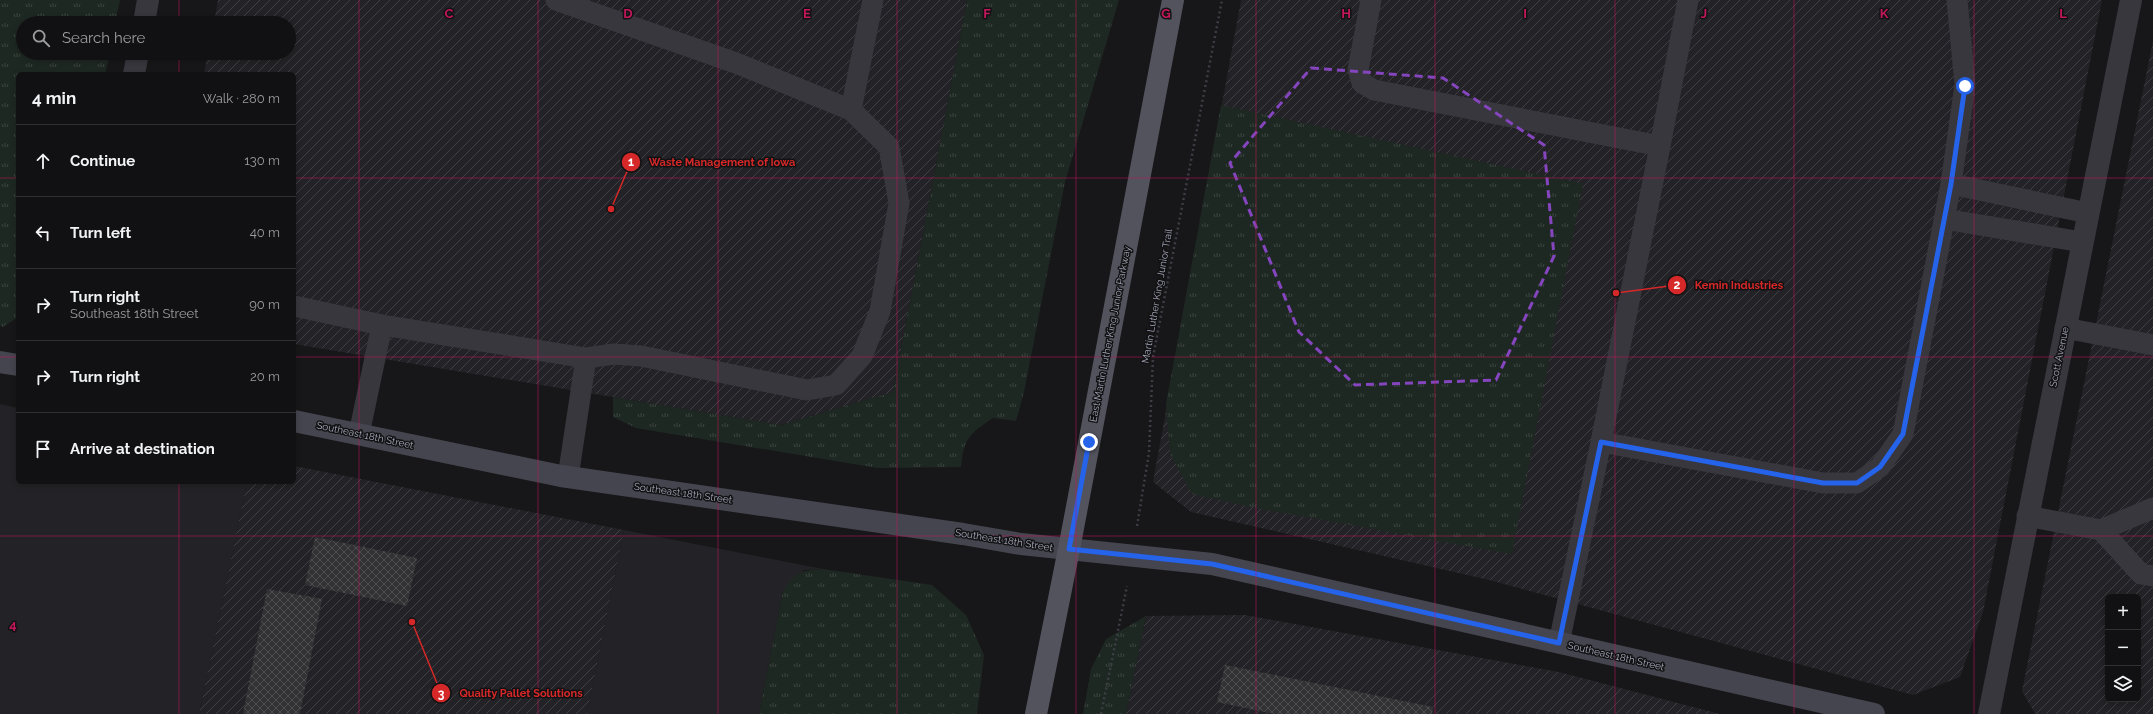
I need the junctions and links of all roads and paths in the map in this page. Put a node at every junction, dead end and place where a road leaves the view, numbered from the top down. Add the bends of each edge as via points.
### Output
1 (148, 0) edge
2 (556, 0) edge
3 (873, 0) edge
4 (1173, 0) edge
5 (1222, 0) edge
6 (1371, 0) edge
7 (1688, 0) edge
8 (1957, 0) edge
9 (2131, 0) edge
10 (145, 16) edge
11 (137, 60) edge
12 (134, 72) edge
13 (851, 110) junction
14 (1660, 146) junction
15 (1951, 184) junction
16 (2088, 213) junction
17 (1944, 220) junction
18 (2082, 242) junction
19 (296, 306) edge
20 (382, 325) junction
21 (2065, 328) junction
22 (2153, 345) edge
23 (586, 358) junction
24 (0, 362) edge
25 (16, 365) edge
26 (296, 421) edge
27 (359, 434) junction
28 (1601, 442) junction
29 (568, 477) junction
30 (2153, 508) edge
31 (2027, 516) junction
32 (2102, 530) junction
33 (1069, 549) junction
34 (1133, 556) junction
35 (2153, 576) edge
36 (1559, 643) junction
37 (1036, 714) edge
38 (1101, 714) edge
39 (1874, 714) edge
40 (1989, 714) edge

1 - 10 street
2 - 13 lane via 736,63
3 - 13 lane
4 - 33 main road, East Martin Luther King Junior Parkway
5 - 34 path, Martin Luther King Junior Trail via 1153,357 1148,453
6 - 14 lane via 1358,70 1362,83 1374,90
7 - 14 lane
8 - 15 lane via 1965,86
9 - 16 street, Scott Avenue
11 - 12 street
13 - 23 lane via 889,147 899,204 880,311 862,356 836,386 808,390 641,356 614,354
14 - 28 lane
15 - 16 lane
15 - 17 lane
16 - 18 street, Scott Avenue
17 - 18 lane
17 - 28 lane via 1903,434 1880,467 1857,483 1823,483
18 - 21 street, Scott Avenue
19 - 20 lane
20 - 23 lane
20 - 27 lane
21 - 22 lane
21 - 31 street, Scott Avenue
23 - 29 lane
24 - 25 street
26 - 27 street, Southeast 18th Street
27 - 29 street, Southeast 18th Street
28 - 36 lane
29 - 33 street, Southeast 18th Street
30 - 32 lane
31 - 32 lane
31 - 40 street, Scott Avenue
32 - 35 lane via 2141,574
33 - 34 street, Southeast 18th Street
33 - 37 main road, East Martin Luther King Junior Parkway
34 - 36 street, Southeast 18th Street via 1212,564
34 - 38 path, Martin Luther King Junior Trail
36 - 39 street, Southeast 18th Street

